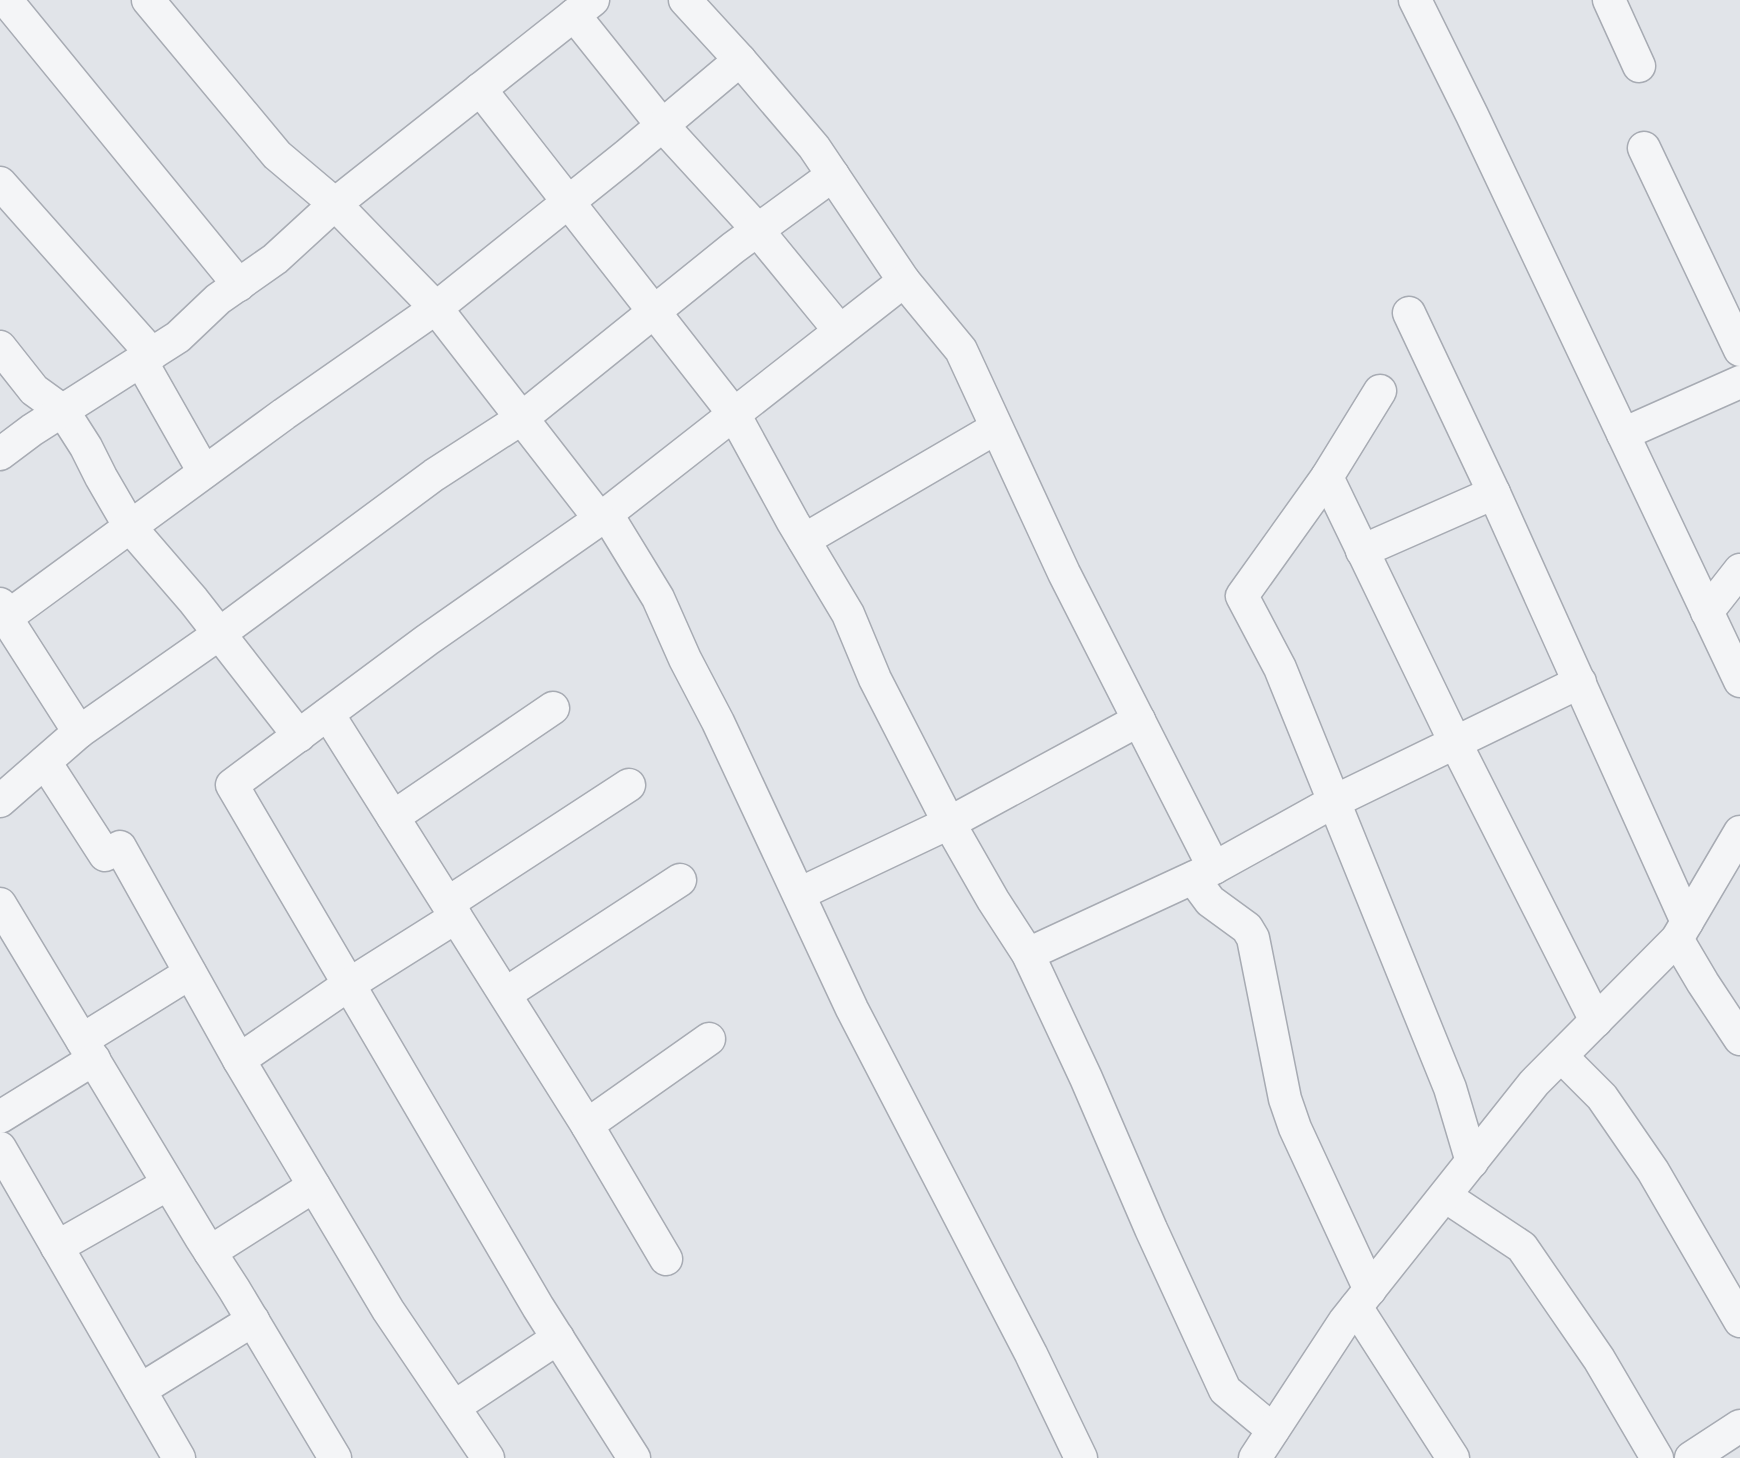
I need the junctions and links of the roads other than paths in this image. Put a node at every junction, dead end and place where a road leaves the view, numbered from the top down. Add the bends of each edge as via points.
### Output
1 (6, 0) edge
2 (148, 0) edge
3 (685, 0) edge
4 (1415, 0) edge
5 (1609, 0) edge
6 (584, 7) edge
7 (740, 60) junction
8 (1639, 66) dead end
9 (480, 89) junction
10 (662, 125) junction
11 (1644, 148) dead end
12 (833, 175) junction
13 (0, 183) edge
14 (568, 202) junction
15 (335, 204) junction
16 (757, 230) junction
17 (904, 281) junction
18 (239, 285) junction
19 (436, 308) junction
20 (654, 312) junction
21 (1409, 313) dead end
22 (840, 331) junction
23 (0, 347) edge
24 (1740, 350) edge
25 (147, 358) junction
26 (1740, 382) edge
27 (1380, 391) dead end
28 (63, 411) junction
29 (734, 414) junction
30 (522, 418) junction
31 (996, 428) junction
32 (1623, 434) junction
33 (0, 454) edge
34 (204, 472) junction
35 (1326, 477) junction
36 (1494, 493) junction
37 (603, 516) junction
38 (130, 527) junction
39 (804, 540) junction
40 (1362, 551) junction
41 (1740, 570) edge
42 (1707, 612) junction
43 (2, 615) edge
44 (219, 634) junction
45 (1740, 681) edge
46 (1580, 682) junction
47 (553, 708) dead end
48 (328, 714) junction
49 (1139, 720) junction
50 (79, 732) junction
51 (299, 736) junction
52 (1455, 742) junction
53 (46, 762) junction
54 (629, 785) dead end
55 (0, 801) edge
56 (1333, 802) junction
57 (393, 817) junction
58 (949, 823) junction
59 (1740, 832) edge
60 (1204, 873) junction
61 (680, 880) dead end
62 (799, 894) junction
63 (0, 904) edge
64 (452, 910) junction
65 (1682, 930) junction
66 (1028, 954) junction
67 (190, 973) junction
68 (348, 985) junction
69 (505, 994) junction
70 (1596, 1021) junction
71 (709, 1039) dead end
72 (1740, 1040) edge
73 (88, 1049) junction
74 (1561, 1056) junction
75 (239, 1060) junction
76 (0, 1117) edge
77 (587, 1125) junction
78 (0, 1148) edge
79 (1472, 1162) junction
80 (168, 1184) junction
81 (314, 1186) junction
82 (1445, 1196) junction
83 (57, 1247) junction
84 (210, 1252) junction
85 (666, 1259) dead end
86 (1363, 1298) junction
87 (253, 1320) junction
88 (1740, 1321) edge
89 (558, 1338) junction
90 (140, 1390) junction
91 (454, 1407) junction
92 (1740, 1426) edge
93 (1273, 1430) junction
94 (179, 1458) edge
95 (335, 1458) edge
96 (488, 1458) edge
97 (634, 1458) edge
98 (1081, 1458) edge
99 (1255, 1458) edge
100 (1454, 1458) edge
101 (1657, 1458) edge
102 (1691, 1458) edge

1 - 18 street
2 - 15 street via 277,155
3 - 7 street
4 - 32 street
5 - 8 street
6 - 9 street
6 - 10 street
7 - 10 street
7 - 12 street
9 - 14 street
9 - 15 street
10 - 14 street
10 - 16 street
11 - 24 street
12 - 16 street
12 - 17 street
13 - 25 street
14 - 19 street
14 - 20 street
15 - 18 street
15 - 19 street
16 - 20 street
16 - 22 street
17 - 22 street
17 - 31 street via 961,350
18 - 25 street
19 - 30 street
19 - 34 street
20 - 29 street
20 - 30 street
21 - 36 street
22 - 29 street
23 - 28 street via 34,390
25 - 28 street
25 - 34 street
26 - 32 street
27 - 35 street
28 - 33 street
28 - 38 street
29 - 37 street
29 - 39 street
30 - 37 street
30 - 44 street via 434,475
31 - 39 street
31 - 49 street
32 - 42 street
34 - 38 street
35 - 40 street
35 - 56 street via 1242,596 1280,668
36 - 40 street
36 - 46 street
37 - 48 street
37 - 62 street via 658,598
38 - 43 street
38 - 44 street
39 - 58 street via 848,614
40 - 52 street
41 - 42 street
42 - 45 street
43 - 50 street
44 - 50 street
44 - 51 street
46 - 52 street
46 - 65 street
47 - 57 street
48 - 51 street
48 - 57 street
49 - 58 street
49 - 60 street
50 - 53 street
51 - 68 street via 232,785
52 - 56 street
52 - 70 street
53 - 55 street
53 - 67 street via 105,855 120,847
54 - 64 street
56 - 60 street
56 - 79 street via 1450,1088
57 - 64 street
58 - 62 street
58 - 66 street
59 - 65 street
60 - 66 street
60 - 86 street via 1204,895 1247,928 1253,938 1285,1099
61 - 69 street
62 - 98 street via 852,1009
63 - 73 street
64 - 68 street
64 - 69 street
65 - 70 street
65 - 72 street via 1703,983
66 - 93 street via 1225,1390
67 - 73 street
67 - 75 street
68 - 75 street
68 - 89 street
69 - 77 street
70 - 74 street
71 - 77 street
73 - 76 street
73 - 80 street
74 - 79 street
74 - 88 street via 1602,1097 1653,1171
75 - 81 street
77 - 85 street
78 - 83 street
79 - 82 street
80 - 83 street
80 - 84 street
81 - 84 street
81 - 91 street via 388,1310
82 - 86 street
82 - 101 street via 1522,1247 1599,1359
83 - 90 street
84 - 87 street
86 - 93 street
86 - 100 street
87 - 90 street
87 - 95 street
89 - 91 street
89 - 97 street
90 - 94 street
91 - 96 street
92 - 102 street
93 - 99 street

